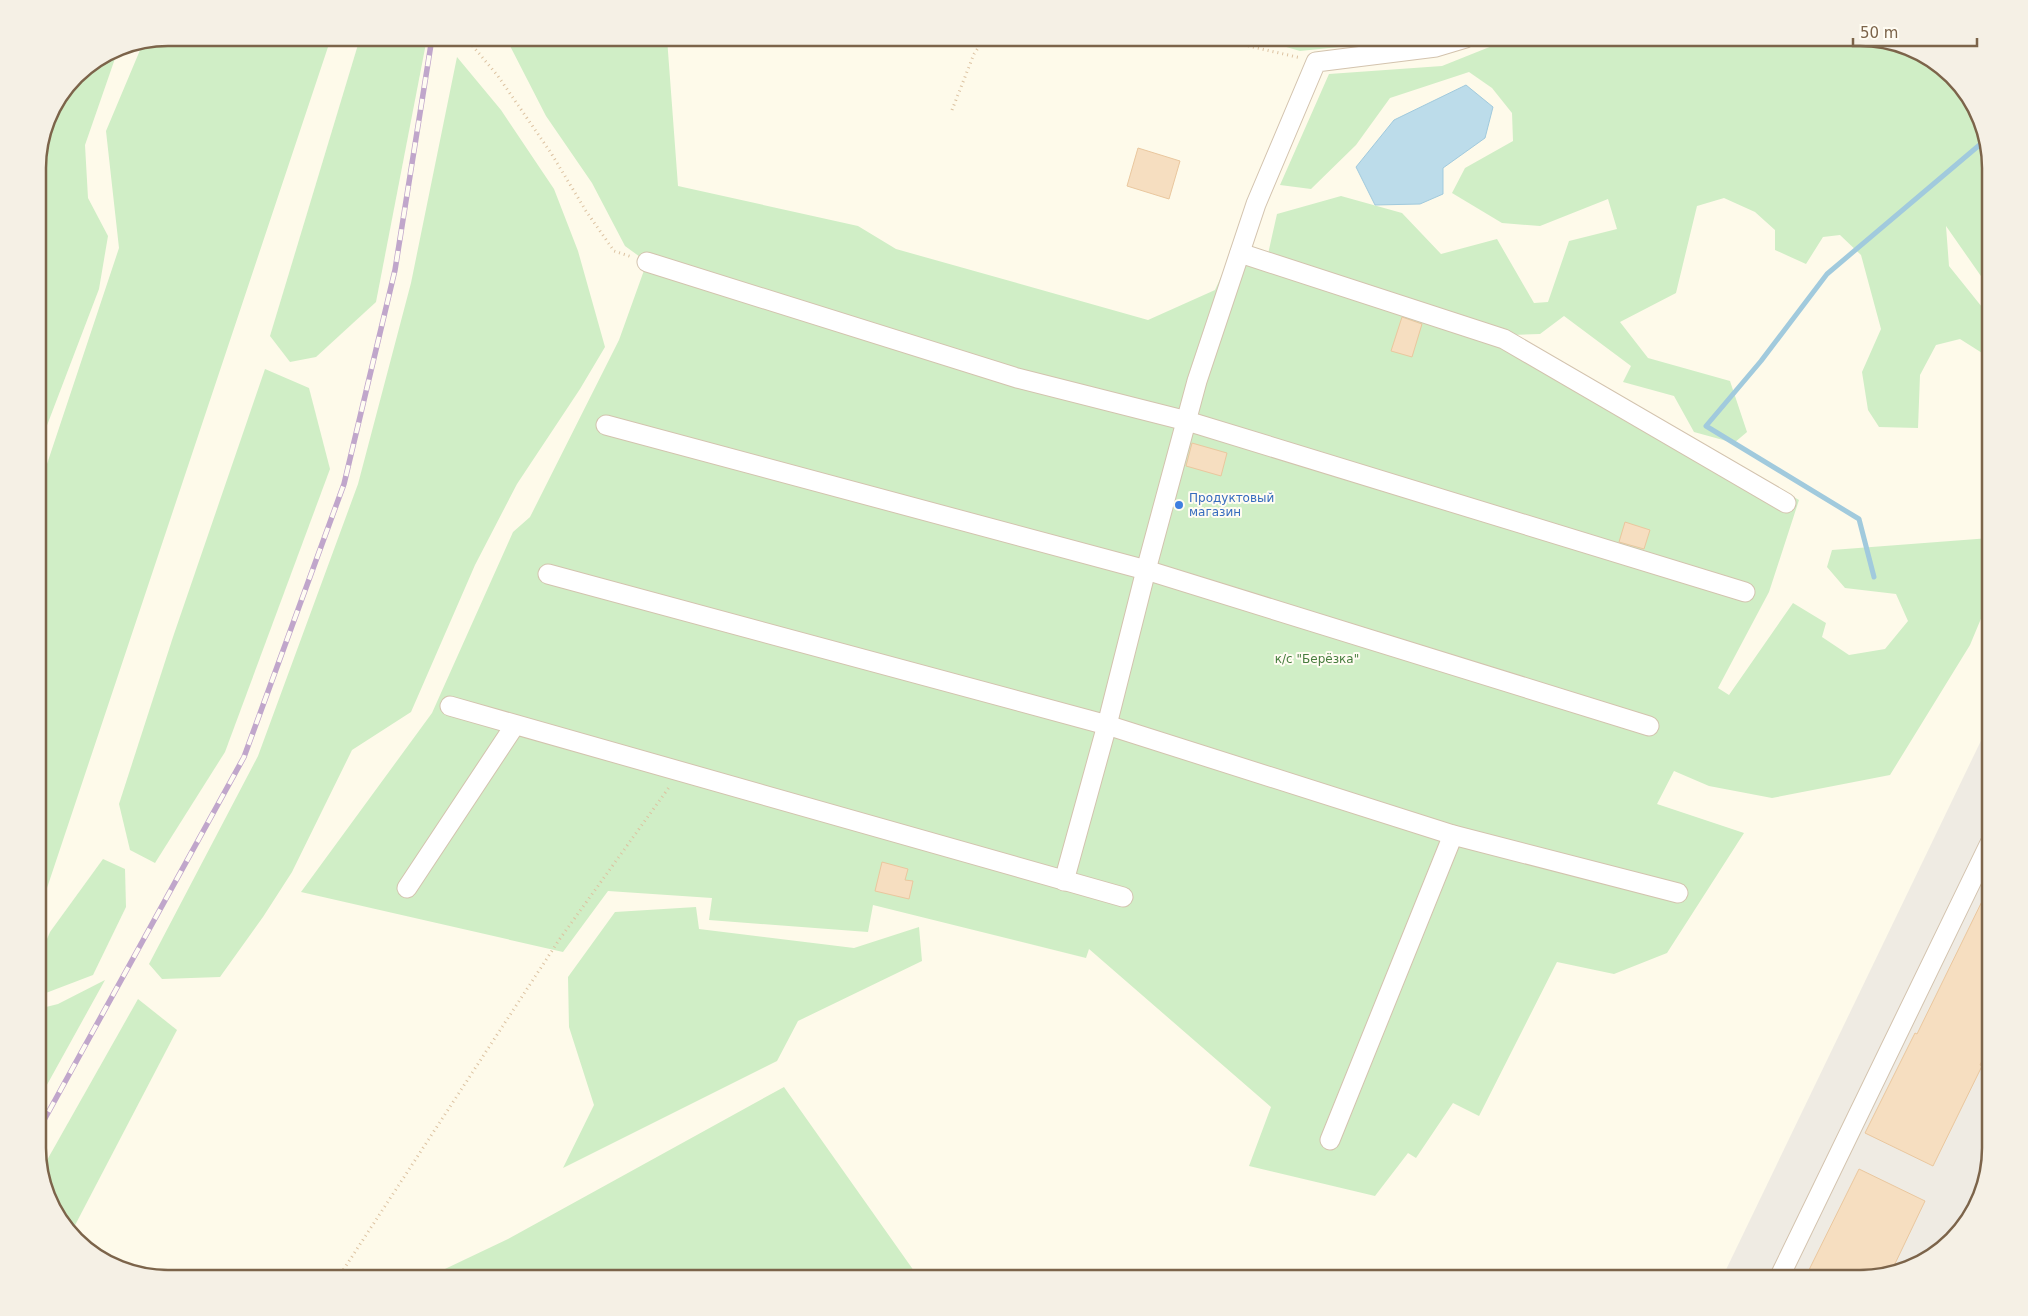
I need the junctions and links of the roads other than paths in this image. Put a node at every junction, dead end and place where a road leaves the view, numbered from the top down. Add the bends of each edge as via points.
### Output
1 (1439, 46) edge
2 (1242, 249) junction
3 (647, 262) road end
4 (1187, 421) junction
5 (606, 425) dead end
6 (1786, 503) dead end
7 (1146, 570) junction
8 (548, 574) dead end
9 (1745, 592) dead end
10 (450, 706) dead end
11 (515, 725) junction
12 (1107, 725) junction
13 (1649, 726) dead end
14 (1452, 835) junction
15 (1982, 859) edge
16 (1064, 881) junction
17 (407, 888) dead end
18 (1678, 893) dead end
19 (1123, 897) dead end
20 (1330, 1140) dead end
21 (1783, 1270) edge

1 - 2 street via 1316,62 1256,204
2 - 4 street via 1197,381
2 - 6 street via 1504,339
3 - 4 street via 1017,378
4 - 7 street
4 - 9 street
5 - 7 street
7 - 12 street
7 - 13 street
8 - 12 street
10 - 11 street
11 - 16 street
11 - 17 street
12 - 14 street
12 - 16 street
14 - 18 street
14 - 20 street
15 - 21 street
16 - 19 street

